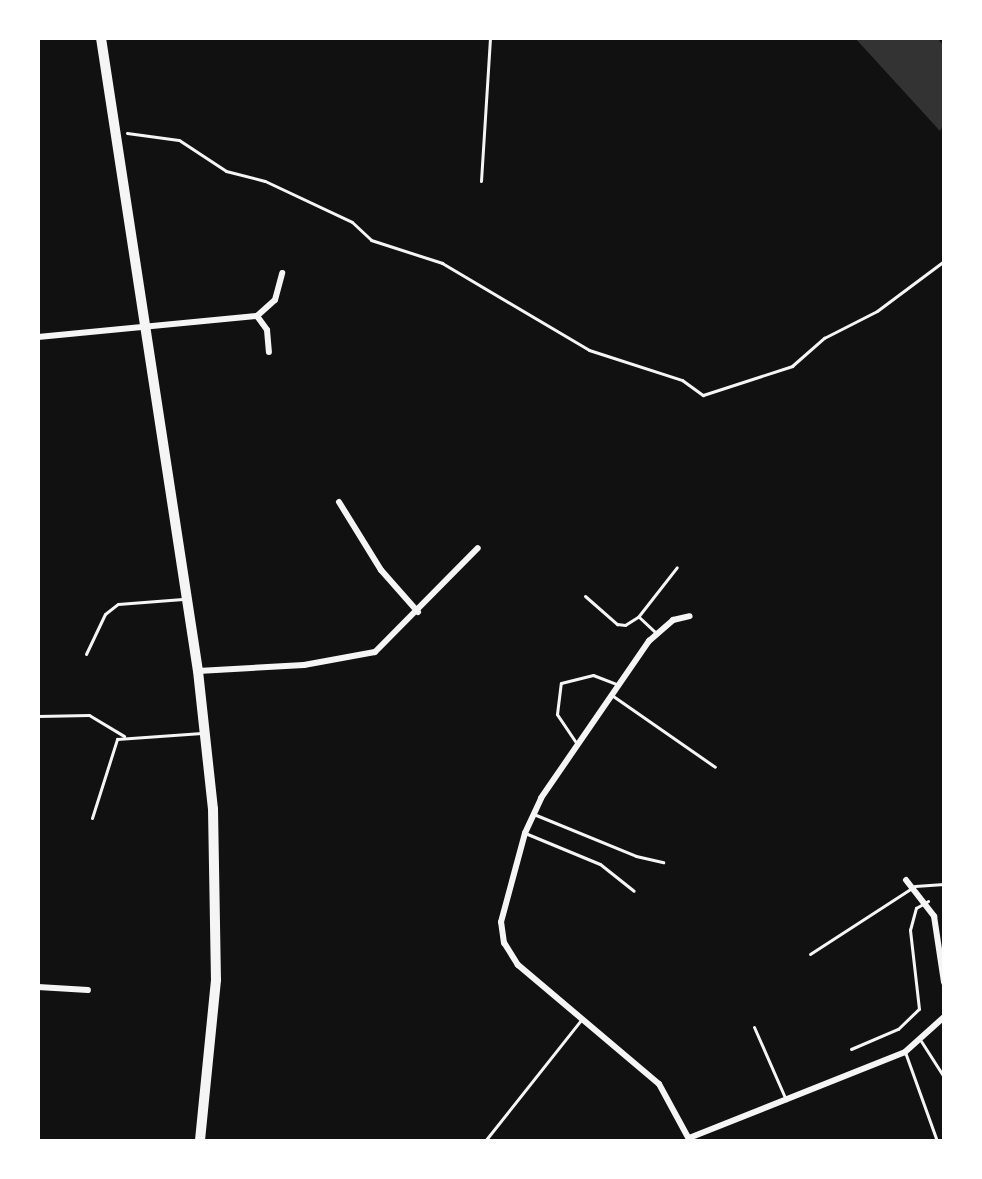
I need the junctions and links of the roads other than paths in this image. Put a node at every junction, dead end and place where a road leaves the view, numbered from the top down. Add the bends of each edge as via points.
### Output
1 (101, 38) edge
2 (490, 38) edge
3 (481, 181) dead end
4 (282, 273) dead end
5 (257, 316) junction
6 (146, 330) junction
7 (38, 337) edge
8 (269, 352) dead end
9 (38, 390) edge
10 (38, 407) edge
11 (339, 502) dead end
12 (478, 548) dead end
13 (677, 567) dead end
14 (585, 596) dead end
15 (187, 599) junction
16 (418, 612) junction
17 (690, 616) dead end
18 (638, 617) junction
19 (657, 634) junction
20 (86, 654) dead end
21 (198, 671) junction
22 (617, 685) junction
23 (610, 694) junction
24 (38, 716) edge
25 (206, 733) junction
26 (124, 736) junction
27 (577, 744) junction
28 (715, 767) dead end
29 (532, 814) junction
30 (92, 818) dead end
31 (525, 833) junction
32 (663, 862) dead end
33 (906, 880) dead end
34 (944, 884) edge
35 (915, 886) junction
36 (634, 891) dead end
37 (928, 901) junction
38 (810, 954) dead end
39 (944, 982) edge
40 (38, 987) edge
41 (88, 990) dead end
42 (944, 1017) edge
43 (581, 1020) junction
44 (754, 1027) dead end
45 (921, 1041) junction
46 (851, 1049) dead end
47 (905, 1052) junction
48 (944, 1077) edge
49 (786, 1100) junction
50 (689, 1140) edge
51 (200, 1141) edge
52 (485, 1141) edge
53 (937, 1141) edge

1 - 6 main road
2 - 3 lane
4 - 5 street via 275,300
5 - 6 street
5 - 8 street via 267,330
6 - 7 street
6 - 15 main road
9 - 10 lane
11 - 16 street via 381,570
12 - 16 street
13 - 18 lane
14 - 18 lane via 617,624
15 - 20 lane via 118,604 105,614
15 - 21 main road
16 - 21 street via 383,647 364,656
17 - 19 street via 673,620
18 - 19 lane
19 - 22 street
21 - 25 main road
22 - 23 street
22 - 27 lane via 593,675 561,683 557,714
23 - 27 street
23 - 28 lane
24 - 26 lane via 89,715
25 - 26 lane
25 - 51 main road via 217,915
26 - 30 lane via 112,747
27 - 29 street
29 - 31 street
29 - 32 lane
31 - 36 lane via 600,864
31 - 43 street via 501,922 504,943 518,965
33 - 35 street
34 - 35 lane
35 - 37 street
35 - 38 lane
37 - 39 street
37 - 46 lane via 916,908 910,930 919,1009 898,1029
40 - 41 street
42 - 45 street
43 - 50 street via 659,1084
43 - 52 lane
44 - 49 lane
45 - 47 street
45 - 48 lane
47 - 49 street
47 - 53 lane
49 - 50 street

